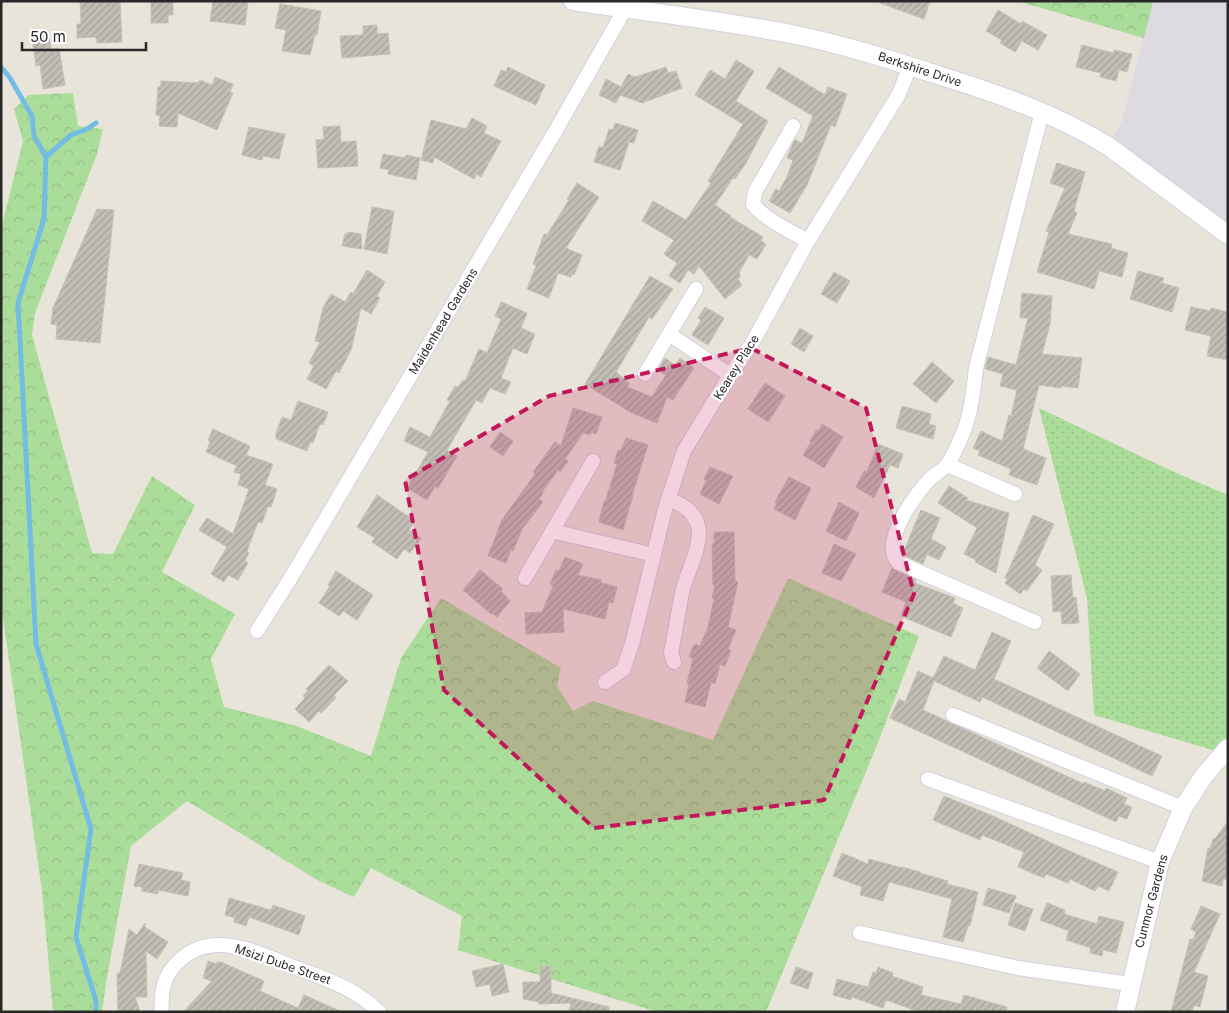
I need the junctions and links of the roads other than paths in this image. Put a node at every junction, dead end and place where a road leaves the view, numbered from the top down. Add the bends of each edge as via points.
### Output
1 (574, 1) edge
2 (625, 9) junction
3 (910, 66) junction
4 (1042, 112) junction
5 (793, 126) dead end
6 (1228, 235) edge
7 (808, 241) junction
8 (696, 289) dead end
9 (669, 334) junction
10 (645, 374) dead end
11 (730, 375) junction
12 (593, 461) dead end
13 (948, 465) junction
14 (1015, 494) dead end
15 (668, 499) junction
16 (552, 531) junction
17 (654, 555) junction
18 (526, 578) dead end
19 (1035, 622) dead end
20 (257, 631) dead end
21 (674, 662) dead end
22 (605, 682) dead end
23 (953, 715) dead end
24 (1228, 748) edge
25 (928, 778) dead end
26 (1183, 808) junction
27 (1160, 862) junction
28 (860, 933) dead end
29 (1130, 984) junction
30 (162, 1012) edge
31 (379, 1012) edge
32 (1125, 1012) edge

1 - 2 street, Berkshire Drive
2 - 3 street, Berkshire Drive via 791,34
2 - 20 street, Maidenhead Gardens
3 - 4 street, Berkshire Drive
3 - 7 street, Kearey Place via 898,94
4 - 6 street, Berkshire Drive via 1108,146
4 - 13 street via 976,368 971,410
5 - 7 street via 755,192 754,204 758,210
7 - 11 street, Kearey Place via 751,345
8 - 9 street
9 - 10 street
9 - 11 street
11 - 15 street, Kearey Place via 684,451
12 - 16 street
13 - 14 street
13 - 19 street via 910,504 896,532 894,558
15 - 17 street, Kearey Place
15 - 21 street via 689,510 698,525 698,543 682,591 671,653
16 - 17 street
16 - 18 street
17 - 22 street, Kearey Place via 632,644 622,670
23 - 26 street
24 - 26 street, Cunmor Gardens via 1202,778
25 - 27 street
26 - 27 street, Cunmor Gardens
27 - 29 street, Cunmor Gardens
28 - 29 street via 1018,968
29 - 32 street, Cunmor Gardens
30 - 31 street, Msizi Dube Street via 162,988 171,968 190,952 212,944 252,951 342,985 363,997

